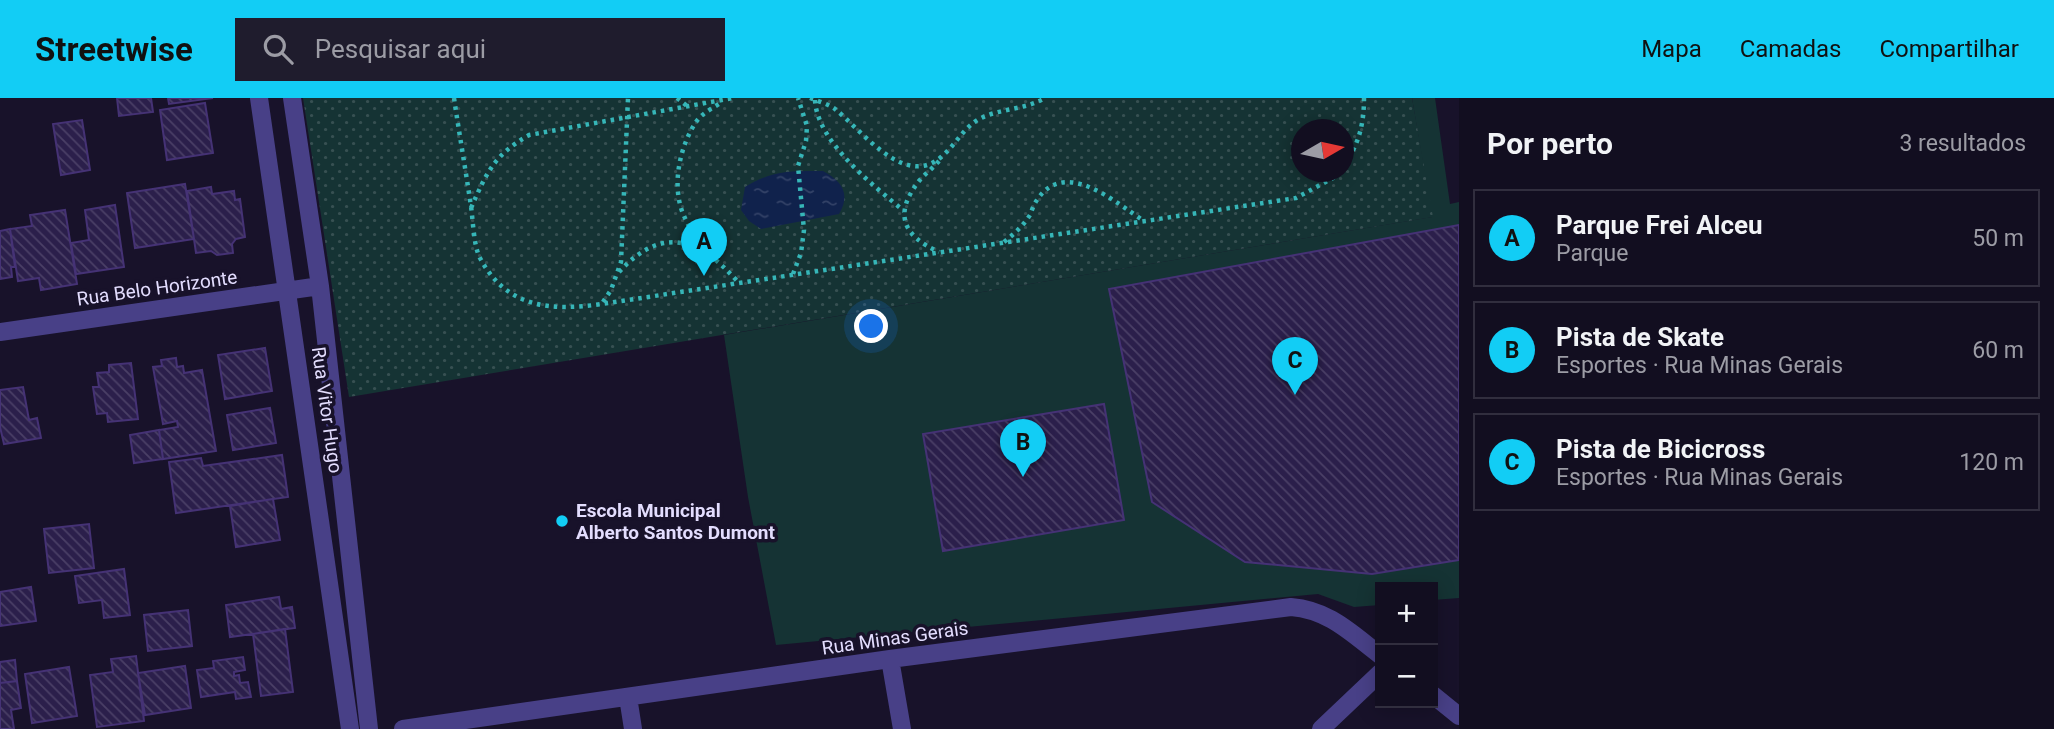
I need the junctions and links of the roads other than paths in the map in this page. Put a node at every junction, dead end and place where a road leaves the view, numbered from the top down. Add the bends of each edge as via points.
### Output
1 (258, 98) edge
2 (292, 98) edge
3 (320, 286) junction
4 (288, 291) junction
5 (0, 332) edge
6 (1375, 651) edge
7 (890, 659) junction
8 (1375, 678) edge
9 (628, 697) junction
10 (1438, 699) edge
11 (1459, 716) edge
12 (350, 729) edge
13 (369, 729) edge
14 (403, 729) edge
15 (633, 729) edge
16 (902, 729) edge
17 (1321, 729) edge

1 - 4 street, Rua Vitor Hugo
2 - 3 street, Rua Vitor Hugo
3 - 4 street, Rua Belo Horizonte
3 - 13 street, Rua Vitor Hugo
4 - 5 street, Rua Belo Horizonte
4 - 12 street, Rua Vitor Hugo
6 - 7 street, Rua Minas Gerais via 1324,613 1291,607
7 - 9 street, Rua Minas Gerais
7 - 16 street
8 - 17 street
9 - 14 street, Rua Minas Gerais
9 - 15 street
10 - 11 street

